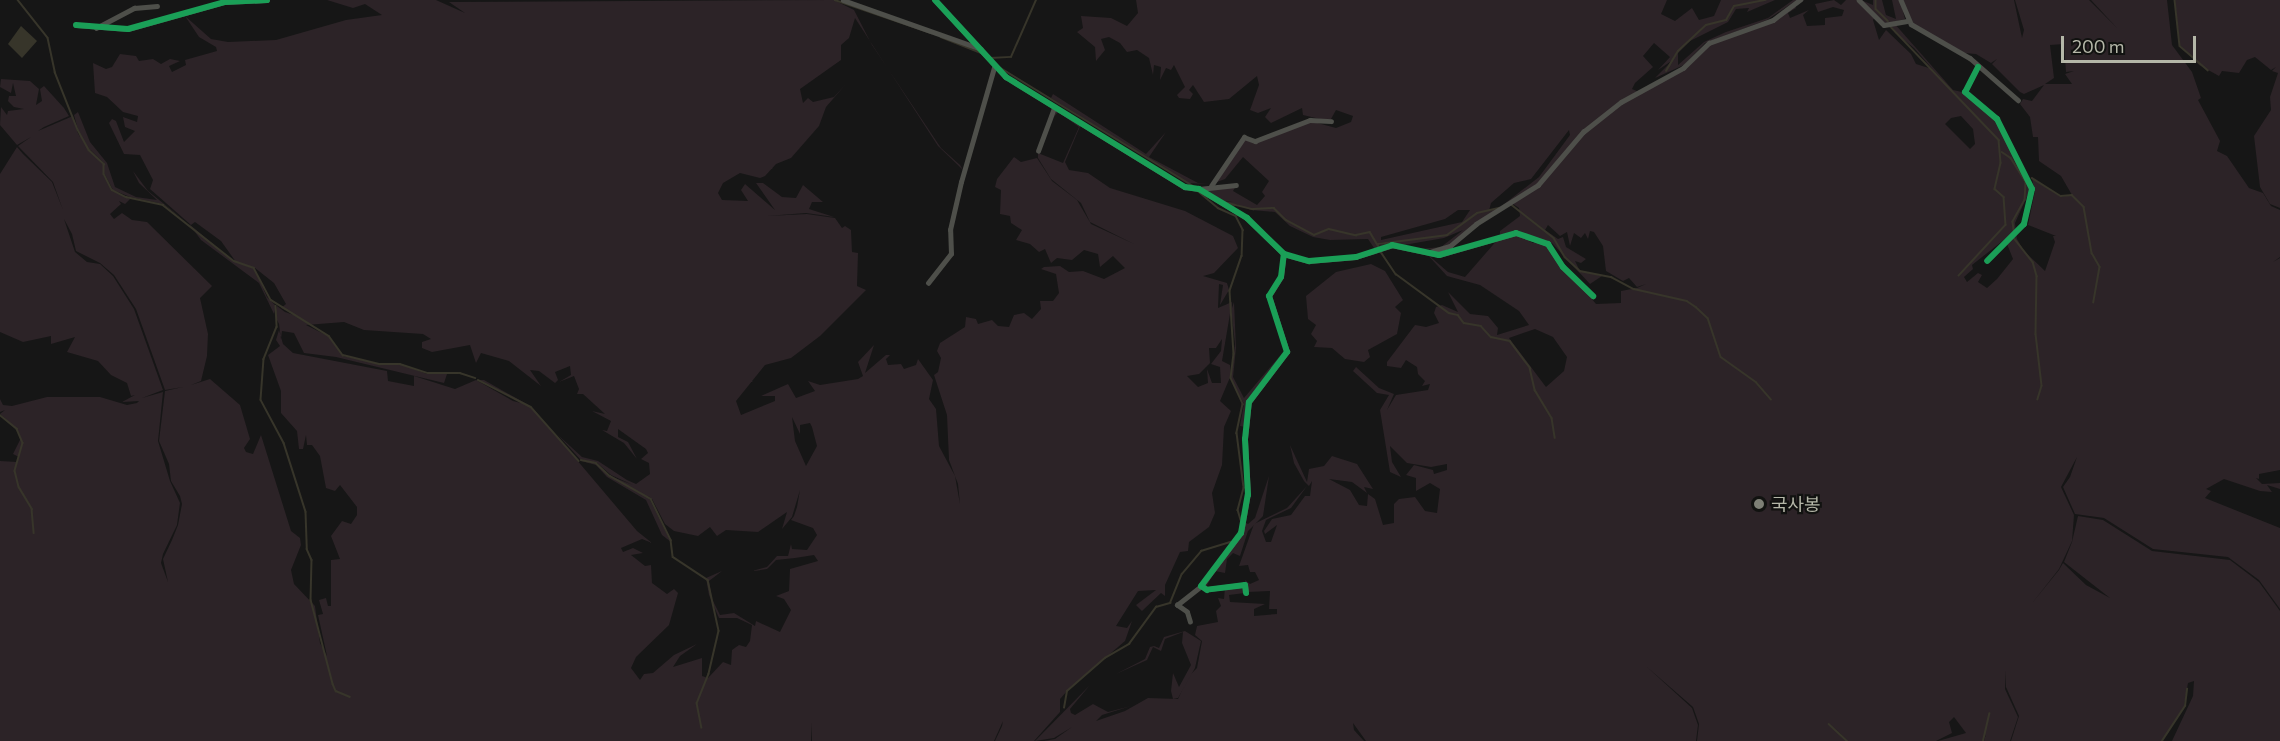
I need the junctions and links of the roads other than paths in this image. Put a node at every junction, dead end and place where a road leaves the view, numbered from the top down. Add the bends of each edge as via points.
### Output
1 (267, 0) edge
2 (843, 0) edge
3 (935, 0) edge
4 (1800, 0) edge
5 (1859, 0) edge
6 (1901, 0) edge
7 (143, 2) edge
8 (157, 6) dead end
9 (1907, 21) junction
10 (76, 25) dead end
11 (96, 28) junction
12 (984, 50) junction
13 (1978, 67) junction
14 (994, 68) junction
15 (2018, 100) dead end
16 (1054, 108) junction
17 (1331, 121) dead end
18 (1038, 151) dead end
19 (1236, 185) dead end
20 (1211, 186) junction
21 (1199, 189) junction
22 (1424, 252) junction
23 (1284, 254) junction
24 (1987, 261) dead end
25 (928, 283) dead end
26 (1593, 296) dead end
27 (1201, 586) junction
28 (1246, 593) dead end
29 (1190, 622) dead end

1 - 11 street via 225,2 128,29
2 - 12 street
3 - 12 street
4 - 22 street via 1773,20 1703,47 1688,64 1621,102 1582,132 1529,192 1476,224 1450,246
5 - 9 street via 1884,25
6 - 9 street
7 - 8 street
7 - 11 street
9 - 13 street
10 - 11 street
12 - 14 street
13 - 15 street
13 - 24 street via 1965,92 1997,119 2032,189 2024,224
14 - 16 street
14 - 25 street via 961,182 950,230 951,254
16 - 18 street
16 - 21 street via 1185,187
17 - 20 street via 1310,120 1255,141 1244,137
19 - 20 street
20 - 21 street
21 - 23 street via 1256,225
22 - 23 street via 1392,245 1356,257 1309,261
22 - 26 street via 1439,255 1508,234 1528,236 1551,247 1563,267
23 - 27 street via 1281,277 1269,296 1287,352 1249,402 1245,440 1248,495 1241,533
27 - 28 street via 1207,590 1245,585
27 - 29 street via 1177,605 1187,612

